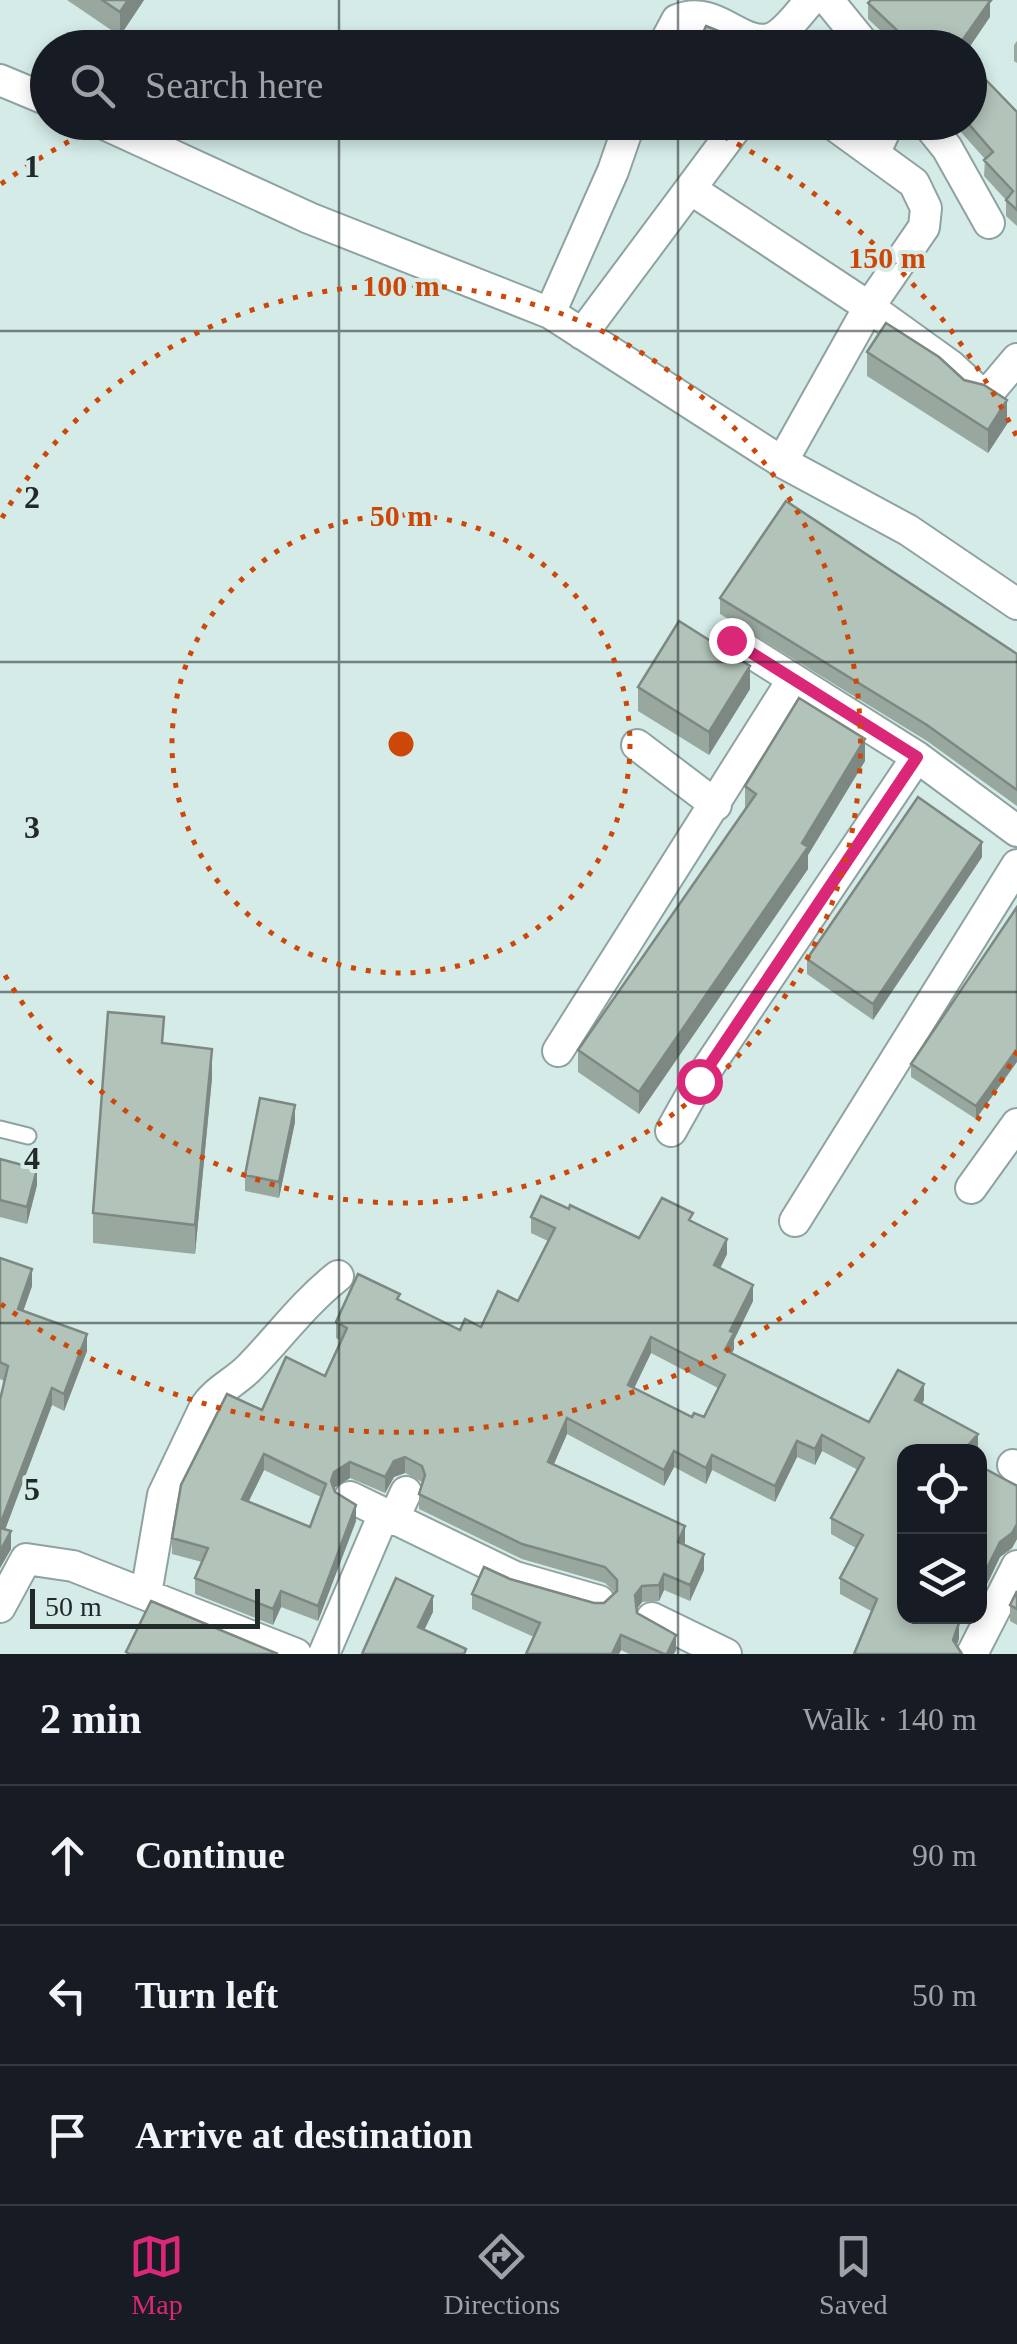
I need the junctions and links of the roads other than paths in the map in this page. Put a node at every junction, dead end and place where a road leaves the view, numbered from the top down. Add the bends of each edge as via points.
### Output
1 (811, 0) edge
2 (828, 0) edge
3 (671, 30) edge
4 (736, 30) edge
5 (783, 30) edge
6 (852, 30) edge
7 (0, 80) edge
8 (30, 92) edge
9 (139, 140) edge
10 (624, 140) edge
11 (727, 140) edge
12 (855, 140) edge
13 (881, 140) edge
14 (941, 140) edge
15 (874, 154) junction
16 (692, 190) junction
17 (989, 223) dead end
18 (869, 307) junction
19 (550, 312) junction
20 (582, 334) junction
21 (1017, 360) edge
22 (782, 462) junction
23 (1017, 604) edge
24 (731, 640) dead end
25 (793, 679) junction
26 (637, 745) dead end
27 (917, 757) junction
28 (716, 805) junction
29 (1017, 831) edge
30 (1017, 865) edge
31 (558, 1050) dead end
32 (1017, 1124) edge
33 (0, 1128) edge
34 (671, 1132) dead end
35 (28, 1136) dead end
36 (971, 1188) dead end
37 (795, 1220) dead end
38 (338, 1276) dead end
39 (406, 1492) dead end
40 (350, 1497) edge
41 (388, 1518) junction
42 (1017, 1566) edge
43 (146, 1594) junction
44 (600, 1601) edge
45 (0, 1607) edge
46 (652, 1618) edge
47 (710, 1651) edge
48 (296, 1654) edge
49 (324, 1654) edge
50 (972, 1654) edge

1 - 5 street
2 - 6 street
3 - 4 street via 676,20 699,14
7 - 8 street
9 - 19 street via 308,218
10 - 19 street
11 - 16 street
12 - 15 street
13 - 15 street
14 - 17 street
15 - 18 street via 914,183 926,208 924,227
16 - 18 street
16 - 20 street
18 - 21 street via 976,389 990,391
18 - 22 street
19 - 20 street
20 - 22 street
22 - 23 street via 908,530
24 - 25 street
25 - 27 street
25 - 28 street
26 - 28 street
27 - 29 street
27 - 34 street
28 - 31 street
30 - 37 street
32 - 36 street
33 - 35 lane
38 - 43 street via 309,1299 248,1370 208,1401 163,1495
39 - 41 street
40 - 41 street
41 - 44 street via 515,1576
41 - 49 street
42 - 50 street
43 - 45 street via 74,1566 26,1559
43 - 48 street
46 - 47 street

